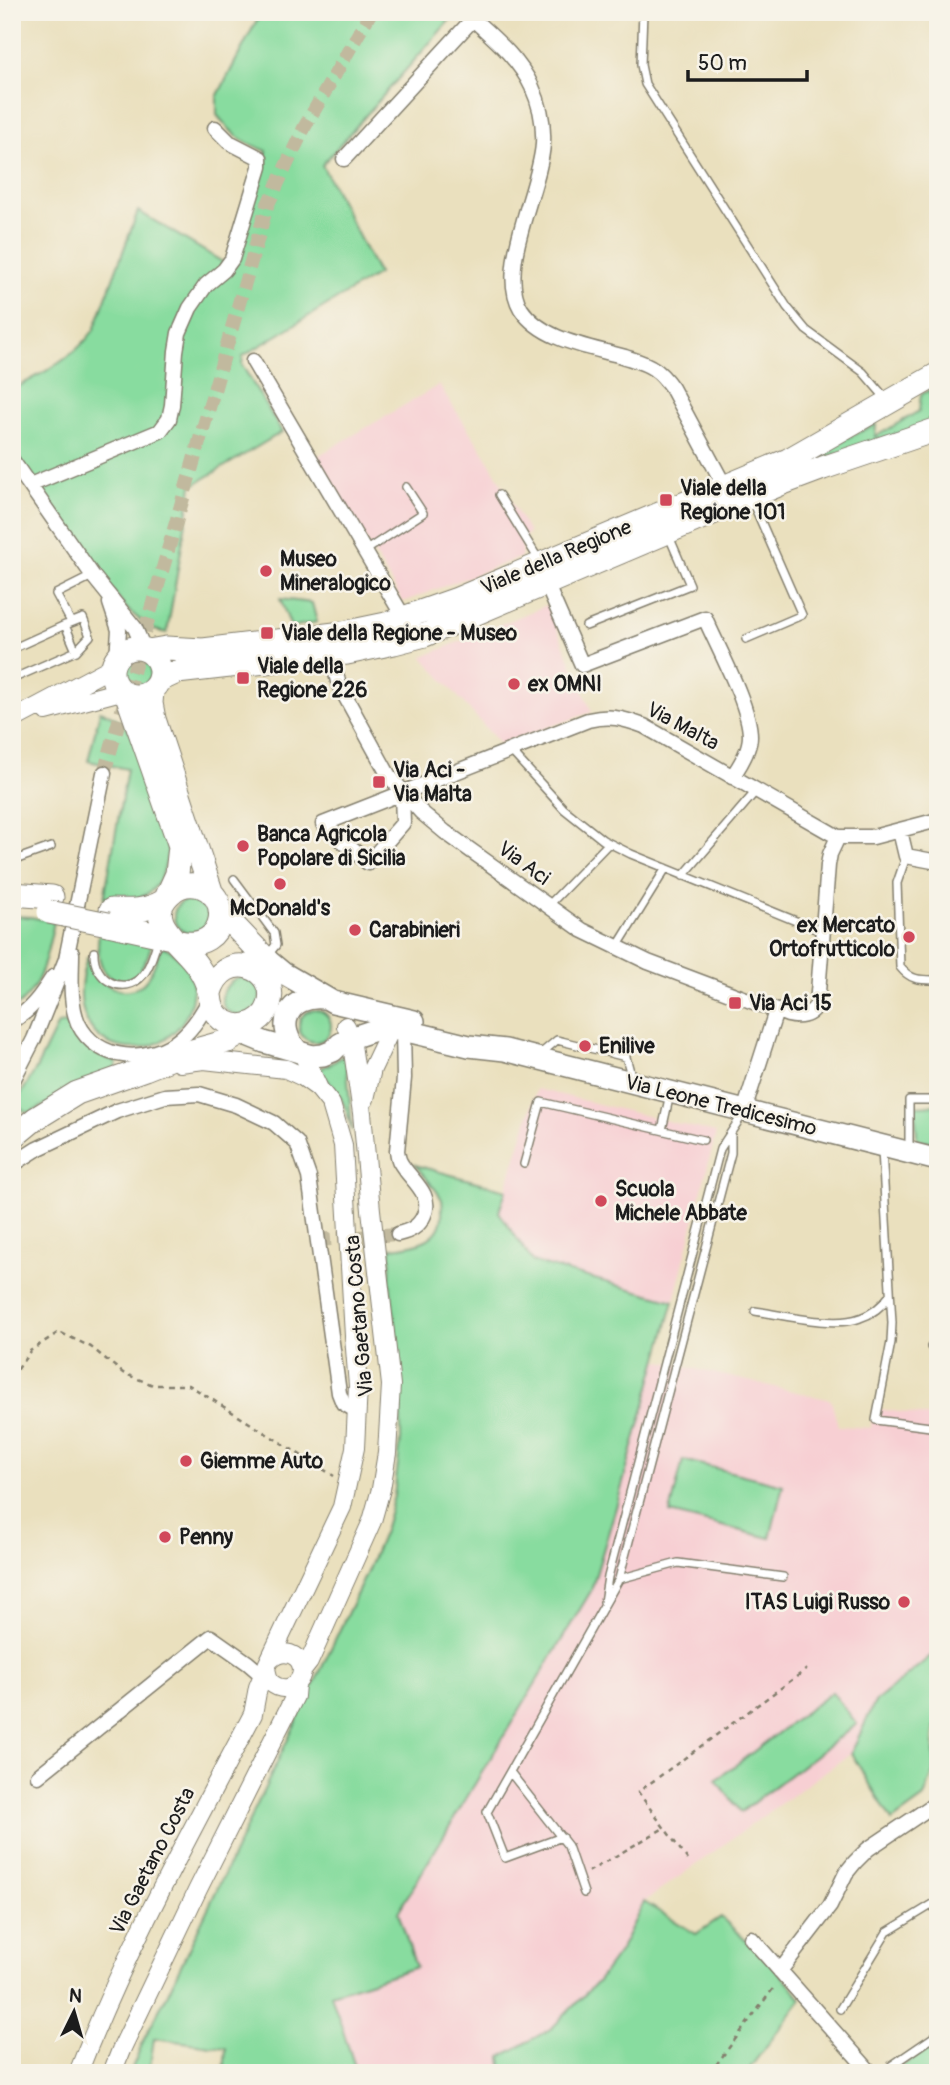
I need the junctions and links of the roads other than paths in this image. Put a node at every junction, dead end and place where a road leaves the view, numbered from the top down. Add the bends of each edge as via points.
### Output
1 (643, 12) edge
2 (215, 128) dead end
3 (344, 159) dead end
4 (253, 360) dead end
5 (938, 374) edge
6 (889, 402) junction
7 (938, 429) edge
8 (938, 441) edge
9 (880, 450) junction
10 (12, 460) edge
11 (30, 485) junction
12 (406, 487) dead end
13 (739, 488) junction
14 (499, 495) dead end
15 (690, 512) junction
16 (667, 531) junction
17 (365, 551) junction
18 (544, 573) junction
19 (93, 576) junction
20 (103, 589) junction
21 (404, 618) junction
22 (68, 624) junction
23 (586, 626) dead end
24 (746, 639) dead end
25 (12, 649) edge
26 (146, 650) junction
27 (76, 651) junction
28 (331, 655) junction
29 (115, 662) junction
30 (12, 679) edge
31 (156, 686) junction
32 (124, 693) junction
33 (12, 720) edge
34 (510, 750) junction
35 (104, 774) tunnel mouth
36 (732, 777) junction
37 (756, 791) junction
38 (402, 793) junction
39 (938, 820) edge
40 (901, 831) junction
41 (838, 837) junction
42 (609, 843) junction
43 (51, 847) dead end
44 (906, 856) junction
45 (12, 861) edge
46 (938, 862) edge
47 (666, 868) junction
48 (683, 876) junction
49 (234, 879) dead end
50 (12, 894) edge
51 (166, 898) junction
52 (216, 903) junction
53 (50, 905) junction
54 (547, 906) junction
55 (12, 908) edge
56 (110, 917) junction
57 (72, 929) junction
58 (824, 932) junction
59 (170, 939) junction
60 (617, 947) junction
61 (94, 952) dead end
62 (66, 959) junction
63 (265, 967) junction
64 (938, 979) edge
65 (210, 996) junction
66 (328, 1000) junction
67 (776, 1011) junction
68 (12, 1021) edge
69 (241, 1026) junction
70 (397, 1029) junction
71 (345, 1036) junction
72 (505, 1050) junction
73 (301, 1053) junction
74 (145, 1069) junction
75 (12, 1082) edge
76 (319, 1088) junction
77 (671, 1092) junction
78 (938, 1100) edge
79 (744, 1111) junction
80 (362, 1113) junction
81 (662, 1130) junction
82 (731, 1134) junction
83 (12, 1138) edge
84 (703, 1140) dead end
85 (882, 1146) junction
86 (909, 1153) junction
87 (938, 1160) edge
88 (524, 1164) dead end
89 (12, 1165) edge
90 (398, 1234) tunnel mouth
91 (890, 1295) junction
92 (755, 1311) dead end
93 (357, 1411) junction
94 (938, 1428) edge
95 (783, 1577) dead end
96 (619, 1579) junction
97 (603, 1610) junction
98 (267, 1670) junction
99 (299, 1677) junction
100 (510, 1772) junction
101 (38, 1776) dead end
102 (938, 1802) edge
103 (562, 1837) junction
104 (584, 1893) dead end
105 (938, 1901) edge
106 (751, 1938) dead end
107 (780, 1976) junction
108 (840, 2009) dead end
109 (938, 2034) edge
110 (891, 2066) dead end
111 (78, 2073) edge
112 (113, 2073) edge
113 (871, 2073) edge

1 - 6 lane via 645,84 787,307 806,330 863,372
2 - 11 street via 229,142 260,158 260,167 232,259 206,285 179,333 169,419 160,431
3 - 13 street via 473,19 521,69 532,86 542,122 538,170 515,254 513,272 520,308 548,333 637,361 663,376
4 - 17 street
5 - 6 main road, Viale della Regione
6 - 13 main road, Viale della Regione
7 - 9 main road, Viale della Regione
8 - 9 street
9 - 13 main road, Viale della Regione
10 - 11 street
11 - 19 street
12 - 17 lane via 423,513
13 - 15 main road, Viale della Regione
13 - 24 lane via 802,615
14 - 18 lane
15 - 16 main road, Viale della Regione
15 - 18 main road, Viale della Regione
16 - 18 main road, Viale della Regione
16 - 23 lane via 690,585
17 - 21 street
18 - 21 main road, Viale della Regione
18 - 28 main road, Viale della Regione via 425,635
18 - 36 street via 582,665 705,618 747,716 750,740
19 - 20 street
19 - 22 lane via 56,594
20 - 26 street via 135,628
20 - 29 street via 119,630
21 - 26 main road, Viale della Regione via 313,639 202,650
22 - 25 lane
22 - 27 lane
22 - 27 lane via 83,618 90,636
26 - 29 main road via 126,650
26 - 31 main road via 160,665
27 - 30 lane
28 - 31 main road, Viale della Regione via 177,672
28 - 38 street, Via Aci via 339,685 378,759
29 - 32 main road via 112,676
29 - 33 street
31 - 32 main road via 142,696
31 - 52 main road via 151,704 154,719
32 - 33 street
32 - 51 main road via 180,846 177,874
34 - 36 street, Via Malta via 606,716 644,726
34 - 38 street, Via Malta
34 - 42 lane via 564,809
35 - 57 street
36 - 37 street, Via Malta
37 - 41 street, Via Malta
37 - 48 lane
38 - 38 street, Via Malta via 323,824 368,863 403,823
38 - 54 street, Via Aci via 445,832
39 - 40 street, Via Malta
40 - 41 street, Via Malta
40 - 44 street
41 - 58 street via 828,865
42 - 47 lane
42 - 54 lane
43 - 45 lane
44 - 46 street
44 - 64 lane via 897,883 900,967 916,980
47 - 48 lane
47 - 60 lane
48 - 58 lane
49 - 63 lane via 274,933 276,945
50 - 53 main road
51 - 52 main road via 194,885 204,888
51 - 56 main road via 155,906
51 - 59 main road via 162,925
52 - 59 main road via 220,922 208,939 189,944
52 - 63 main road
53 - 55 main road
53 - 56 main road, bridge
54 - 60 street, Via Aci
56 - 59 main road
57 - 62 street
57 - 65 street via 75,1015 90,1039 107,1051 135,1056 180,1040
58 - 67 street, Via Aci via 814,1010 795,1017
59 - 61 lane via 139,979 122,985 98,971
59 - 65 main road via 191,955
60 - 67 street, Via Aci
62 - 68 street via 40,997
62 - 75 street
63 - 65 main road via 228,969 219,974
63 - 66 main road
63 - 69 main road via 271,993 267,1011
65 - 69 main road via 215,1013
66 - 71 main road via 344,1016
66 - 72 main road via 473,1035
66 - 73 main road via 303,999 288,1014 287,1035
67 - 79 street
69 - 73 main road via 264,1042
69 - 74 main road via 228,1041
70 - 71 main road
70 - 72 main road
70 - 80 street via 372,1069
70 - 90 street via 404,1078 397,1151 424,1194 427,1209 421,1223
71 - 73 main road via 333,1051 323,1055
71 - 80 street, Via Gaetano Costa
72 - 77 main road, Via Leone Tredicesimo
73 - 76 street, Via Gaetano Costa
74 - 76 street via 204,1060 286,1069
74 - 83 main road via 77,1093
76 - 93 street, Via Gaetano Costa via 331,1104 343,1145
77 - 79 main road, Via Leone Tredicesimo
77 - 81 lane
78 - 86 lane via 909,1100
79 - 82 lane
79 - 85 main road, Via Leone Tredicesimo
80 - 99 street, Via Gaetano Costa via 391,1385 387,1453 372,1521
81 - 84 lane
81 - 88 lane via 541,1102
82 - 96 lane via 731,1153
82 - 97 lane via 720,1149
85 - 86 main road, Via Leone Tredicesimo
85 - 91 lane
86 - 87 main road, Via Leone Tredicesimo
89 - 93 street via 117,1111 165,1096 199,1094 274,1123 297,1143 309,1177 339,1393 343,1403
91 - 92 lane via 880,1308 858,1319 828,1322
91 - 94 lane via 891,1342 876,1420
93 - 98 street, Via Gaetano Costa via 355,1448 338,1518
95 - 96 lane via 678,1563
96 - 97 lane
97 - 100 lane
98 - 99 street via 275,1686 285,1689
98 - 99 street via 280,1653 292,1655 300,1663
98 - 101 street via 248,1663 211,1637
98 - 111 street, Via Gaetano Costa via 258,1686 253,1714 169,1874
99 - 112 street, Via Gaetano Costa via 295,1696 198,1888
100 - 103 lane
100 - 103 lane via 487,1812 505,1858
102 - 107 street via 855,1861 830,1906
103 - 104 lane
105 - 108 lane via 887,1932
106 - 107 street
107 - 113 street
109 - 110 lane

